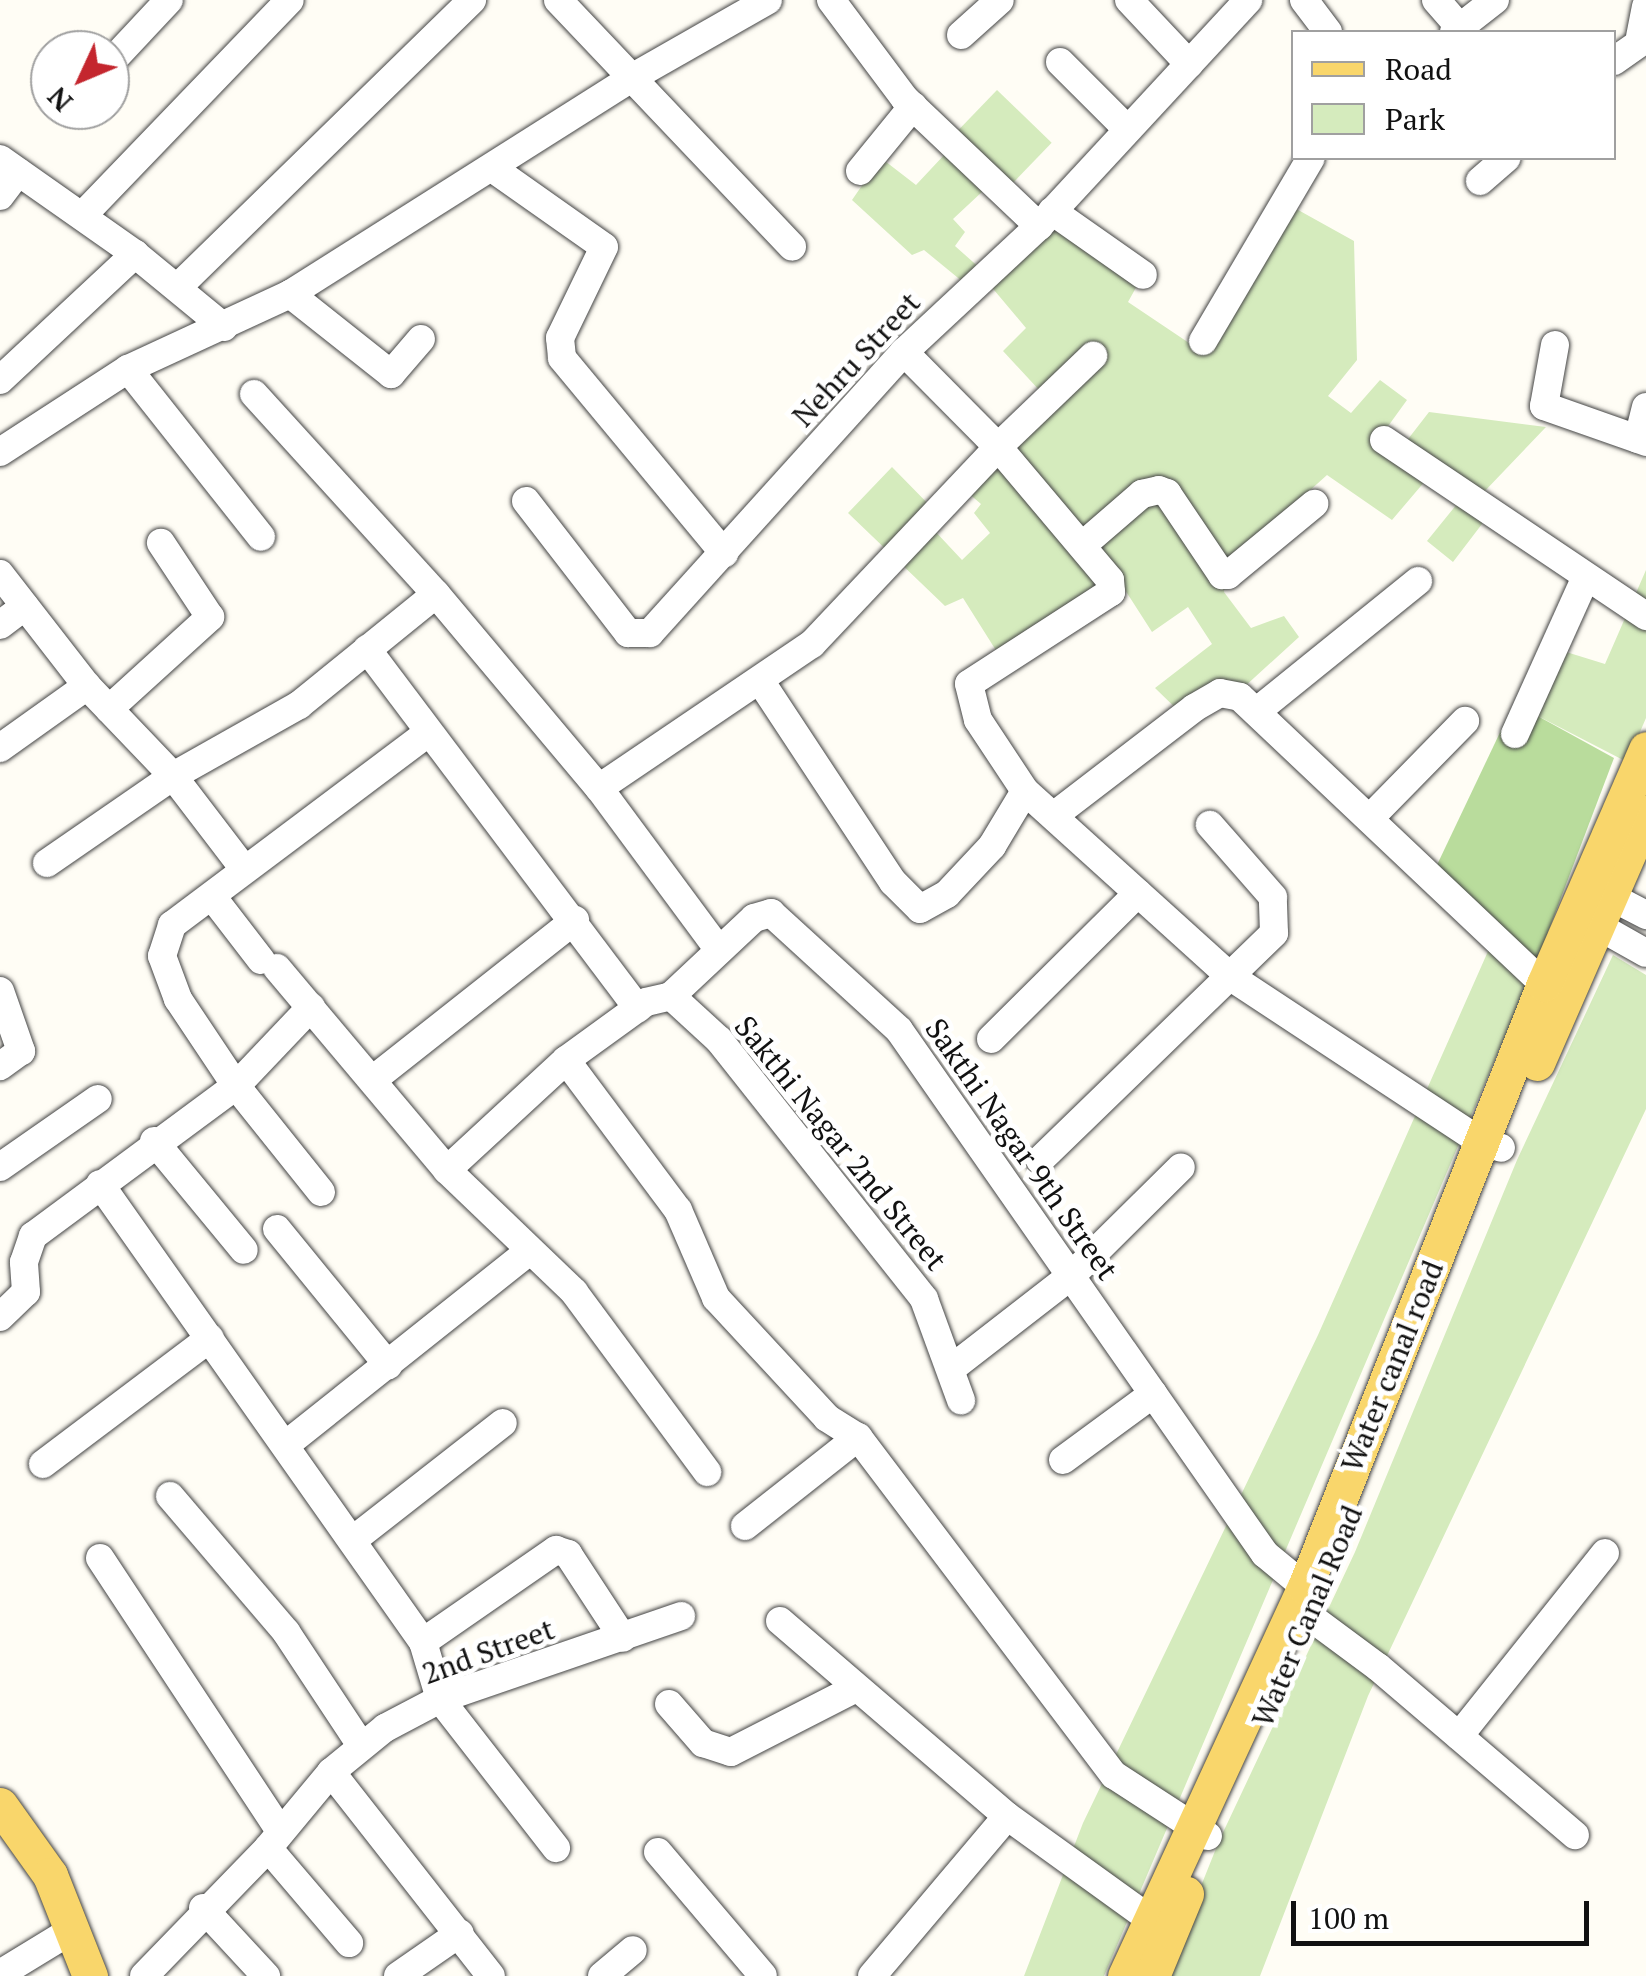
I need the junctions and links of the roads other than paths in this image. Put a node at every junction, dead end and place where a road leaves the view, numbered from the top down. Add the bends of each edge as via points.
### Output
1 (169, 0) edge
2 (290, 0) edge
3 (472, 0) edge
4 (558, 0) edge
5 (768, 0) edge
6 (831, 0) edge
7 (1000, 0) edge
8 (1130, 0) edge
9 (1248, 0) edge
10 (1304, 0) edge
11 (1436, 0) edge
12 (1494, 0) edge
13 (1646, 7) edge
14 (1326, 30) edge
15 (1457, 30) edge
16 (961, 35) dead end
17 (1643, 38) edge
18 (130, 42) edge
19 (1616, 59) edge
20 (1060, 62) dead end
21 (1189, 64) junction
22 (635, 76) junction
23 (913, 106) junction
24 (1127, 129) junction
25 (1310, 160) edge
26 (1504, 160) edge
27 (9, 165) edge
28 (495, 170) junction
29 (860, 171) dead end
30 (1480, 181) dead end
31 (0, 196) edge
32 (84, 215) junction
33 (1045, 218) junction
34 (792, 247) dead end
35 (135, 254) junction
36 (1143, 275) dead end
37 (178, 287) junction
38 (290, 294) junction
39 (224, 327) junction
40 (422, 339) dead end
41 (1204, 340) dead end
42 (1555, 344) dead end
43 (904, 352) junction
44 (1093, 356) dead end
45 (140, 363) junction
46 (1, 377) edge
47 (254, 394) dead end
48 (1646, 407) edge
49 (1384, 440) dead end
50 (1642, 440) edge
51 (998, 446) junction
52 (0, 452) edge
53 (526, 501) dead end
54 (1314, 504) dead end
55 (261, 538) dead end
56 (161, 543) dead end
57 (1084, 544) junction
58 (724, 553) junction
59 (0, 574) edge
60 (1585, 578) junction
61 (1418, 582) dead end
62 (436, 594) junction
63 (25, 606) junction
64 (1646, 616) edge
65 (0, 625) edge
66 (367, 649) junction
67 (761, 682) junction
68 (86, 686) junction
69 (110, 709) junction
70 (1257, 711) junction
71 (1465, 721) dead end
72 (428, 733) junction
73 (1514, 734) dead end
74 (0, 748) edge
75 (1646, 750) edge
76 (173, 776) junction
77 (599, 788) junction
78 (1025, 791) junction
79 (1646, 812) edge
80 (1056, 814) junction
81 (1370, 818) junction
82 (1210, 825) dead end
83 (47, 863) dead end
84 (244, 869) junction
85 (1138, 893) junction
86 (214, 899) junction
87 (1593, 905) junction
88 (1646, 915) edge
89 (575, 920) junction
90 (718, 949) junction
91 (1646, 953) edge
92 (1231, 977) junction
93 (1544, 984) junction
94 (0, 992) edge
95 (671, 996) junction
96 (311, 1007) junction
97 (638, 1008) junction
98 (991, 1040) dead end
99 (566, 1060) junction
100 (0, 1066) edge
101 (375, 1078) junction
102 (236, 1086) junction
103 (98, 1099) dead end
104 (154, 1141) junction
105 (1490, 1145) junction
106 (2, 1158) edge
107 (1040, 1160) dead end
108 (1180, 1167) dead end
109 (447, 1170) junction
110 (100, 1184) junction
111 (321, 1192) dead end
112 (276, 1230) dead end
113 (244, 1250) dead end
114 (529, 1250) junction
115 (1072, 1275) junction
116 (0, 1317) edge
117 (210, 1338) junction
118 (388, 1364) junction
119 (952, 1368) junction
120 (1153, 1394) junction
121 (961, 1400) dead end
122 (503, 1423) dead end
123 (858, 1437) junction
124 (288, 1443) junction
125 (1063, 1460) dead end
126 (43, 1464) dead end
127 (707, 1472) dead end
128 (170, 1496) dead end
129 (745, 1526) dead end
130 (354, 1540) junction
131 (1605, 1553) dead end
132 (100, 1558) dead end
133 (1307, 1602) junction
134 (681, 1616) dead end
135 (780, 1621) dead end
136 (623, 1638) junction
137 (423, 1642) junction
138 (856, 1688) junction
139 (440, 1699) junction
140 (669, 1704) dead end
141 (1459, 1736) junction
142 (360, 1744) junction
143 (331, 1772) junction
144 (0, 1805) edge
145 (1007, 1816) junction
146 (1200, 1831) junction
147 (1575, 1835) dead end
148 (274, 1840) junction
149 (556, 1848) dead end
150 (658, 1852) dead end
151 (203, 1908) junction
152 (1160, 1926) junction
153 (72, 1930) junction
154 (460, 1933) junction
155 (349, 1944) dead end
156 (633, 1950) dead end
157 (158, 1971) edge
158 (0, 1974) edge
159 (90, 1976) edge
160 (266, 1976) edge
161 (398, 1976) edge
162 (491, 1976) edge
163 (602, 1976) edge
164 (763, 1976) edge
165 (872, 1976) edge
166 (1124, 1976) edge
167 (1152, 1976) edge

1 - 18 street
2 - 32 street
3 - 37 street
4 - 22 street
5 - 22 street
6 - 23 street
7 - 16 street
8 - 21 street
9 - 21 street, Nehru Street
10 - 14 street
11 - 15 street
12 - 15 street
13 - 17 street
17 - 19 street
20 - 24 street
21 - 24 street, Nehru Street
22 - 28 street
22 - 34 street
23 - 29 street
23 - 33 street
24 - 33 street, Nehru Street
25 - 41 street
26 - 30 street
27 - 31 street
27 - 32 street
28 - 38 street
28 - 58 street via 604,248 560,338 562,358
32 - 35 street
33 - 36 street
33 - 43 street, Nehru Street
35 - 37 street
35 - 46 street
37 - 39 street
38 - 39 street
38 - 40 street via 392,374
39 - 45 street
42 - 50 street via 1544,406
43 - 51 street
43 - 58 street, Nehru Street
44 - 51 street
45 - 52 street
45 - 55 street
47 - 62 street
48 - 50 street
49 - 60 street
51 - 57 street
51 - 67 street via 812,644
53 - 58 street, Nehru Street via 628,633 650,633
54 - 57 street via 1228,574 1222,575 1159,490 1142,494
56 - 69 street via 210,617
57 - 78 street via 1118,603 970,684 973,710
59 - 63 street
60 - 64 street
60 - 73 street
61 - 70 street
62 - 66 street
62 - 77 street
63 - 65 street
63 - 68 street
66 - 72 street
66 - 76 street via 280,718
67 - 77 street
67 - 78 street via 893,882 920,908 947,894 992,846
68 - 69 street
68 - 74 street
69 - 76 street
70 - 80 street via 1220,693
70 - 81 street
71 - 81 street
72 - 84 street
72 - 89 street
75 - 87 main road
76 - 83 street
76 - 84 street
77 - 90 street
78 - 80 street
79 - 87 main road, Water Canal Road
80 - 85 street
81 - 93 street
82 - 92 street via 1278,907 1274,933
84 - 86 street
85 - 92 street
85 - 98 street
86 - 96 street
86 - 102 street via 172,924 163,970
87 - 88 street
87 - 91 street
87 - 93 main road
87 - 105 main road, Water Canal Road
89 - 97 street
89 - 101 street
90 - 95 street, Sakthi Nagar 9th Street
90 - 115 street, Sakthi Nagar 9th Street via 762,913 786,922 839,980 900,1030
92 - 105 street
92 - 107 street
93 - 105 main road
94 - 100 street via 22,1051
95 - 97 street, Sakthi Nagar 9th Street
95 - 119 street, Sakthi Nagar 2nd Street via 719,1040 924,1299
96 - 101 street
96 - 102 street
97 - 99 street, Sakthi Nagar 9th Street
99 - 109 street, Sakthi Nagar 9th Street
99 - 123 street via 678,1210 716,1298 828,1418
101 - 109 street
102 - 104 street
102 - 111 street
103 - 106 street
104 - 110 street
104 - 113 street
105 - 133 main road, Water Canal Road
108 - 115 street
109 - 114 street
110 - 116 street via 33,1236 24,1262 26,1292
110 - 117 street
112 - 118 street
114 - 118 street
114 - 127 street via 574,1292
115 - 119 street
115 - 120 street, Sakthi Nagar 9th Street
117 - 124 street
117 - 126 street
118 - 124 street
119 - 121 street, Sakthi Nagar 2nd Street
120 - 125 street
120 - 133 street, Sakthi Nagar 9th Street via 1265,1554
122 - 130 street
123 - 129 street
123 - 146 street via 1114,1774
124 - 130 street
128 - 142 street via 286,1632
130 - 137 street
131 - 141 street
132 - 148 street
133 - 141 street, Sakthi Nagar 9th Street
133 - 146 main road, Water Canal Road
134 - 136 street, 2nd Street
135 - 138 street
136 - 137 street via 568,1554 549,1552
136 - 139 street, 2nd Street
137 - 139 street
138 - 140 street via 731,1752 704,1744
138 - 145 street
139 - 142 street, 2nd Street
139 - 149 street
141 - 147 street, Sakthi Nagar 9th Street
142 - 143 street, 2nd Street
143 - 148 street, 2nd Street
143 - 154 street
144 - 153 main road via 50,1875
145 - 152 street
145 - 165 street
146 - 152 main road, Water Canal Road
148 - 151 street, 2nd Street
148 - 155 street
150 - 164 street
151 - 157 street, 2nd Street
151 - 160 street
152 - 166 main road
152 - 167 main road, Water Canal Road
153 - 158 street
153 - 159 main road
154 - 161 street
154 - 162 street
156 - 163 street

